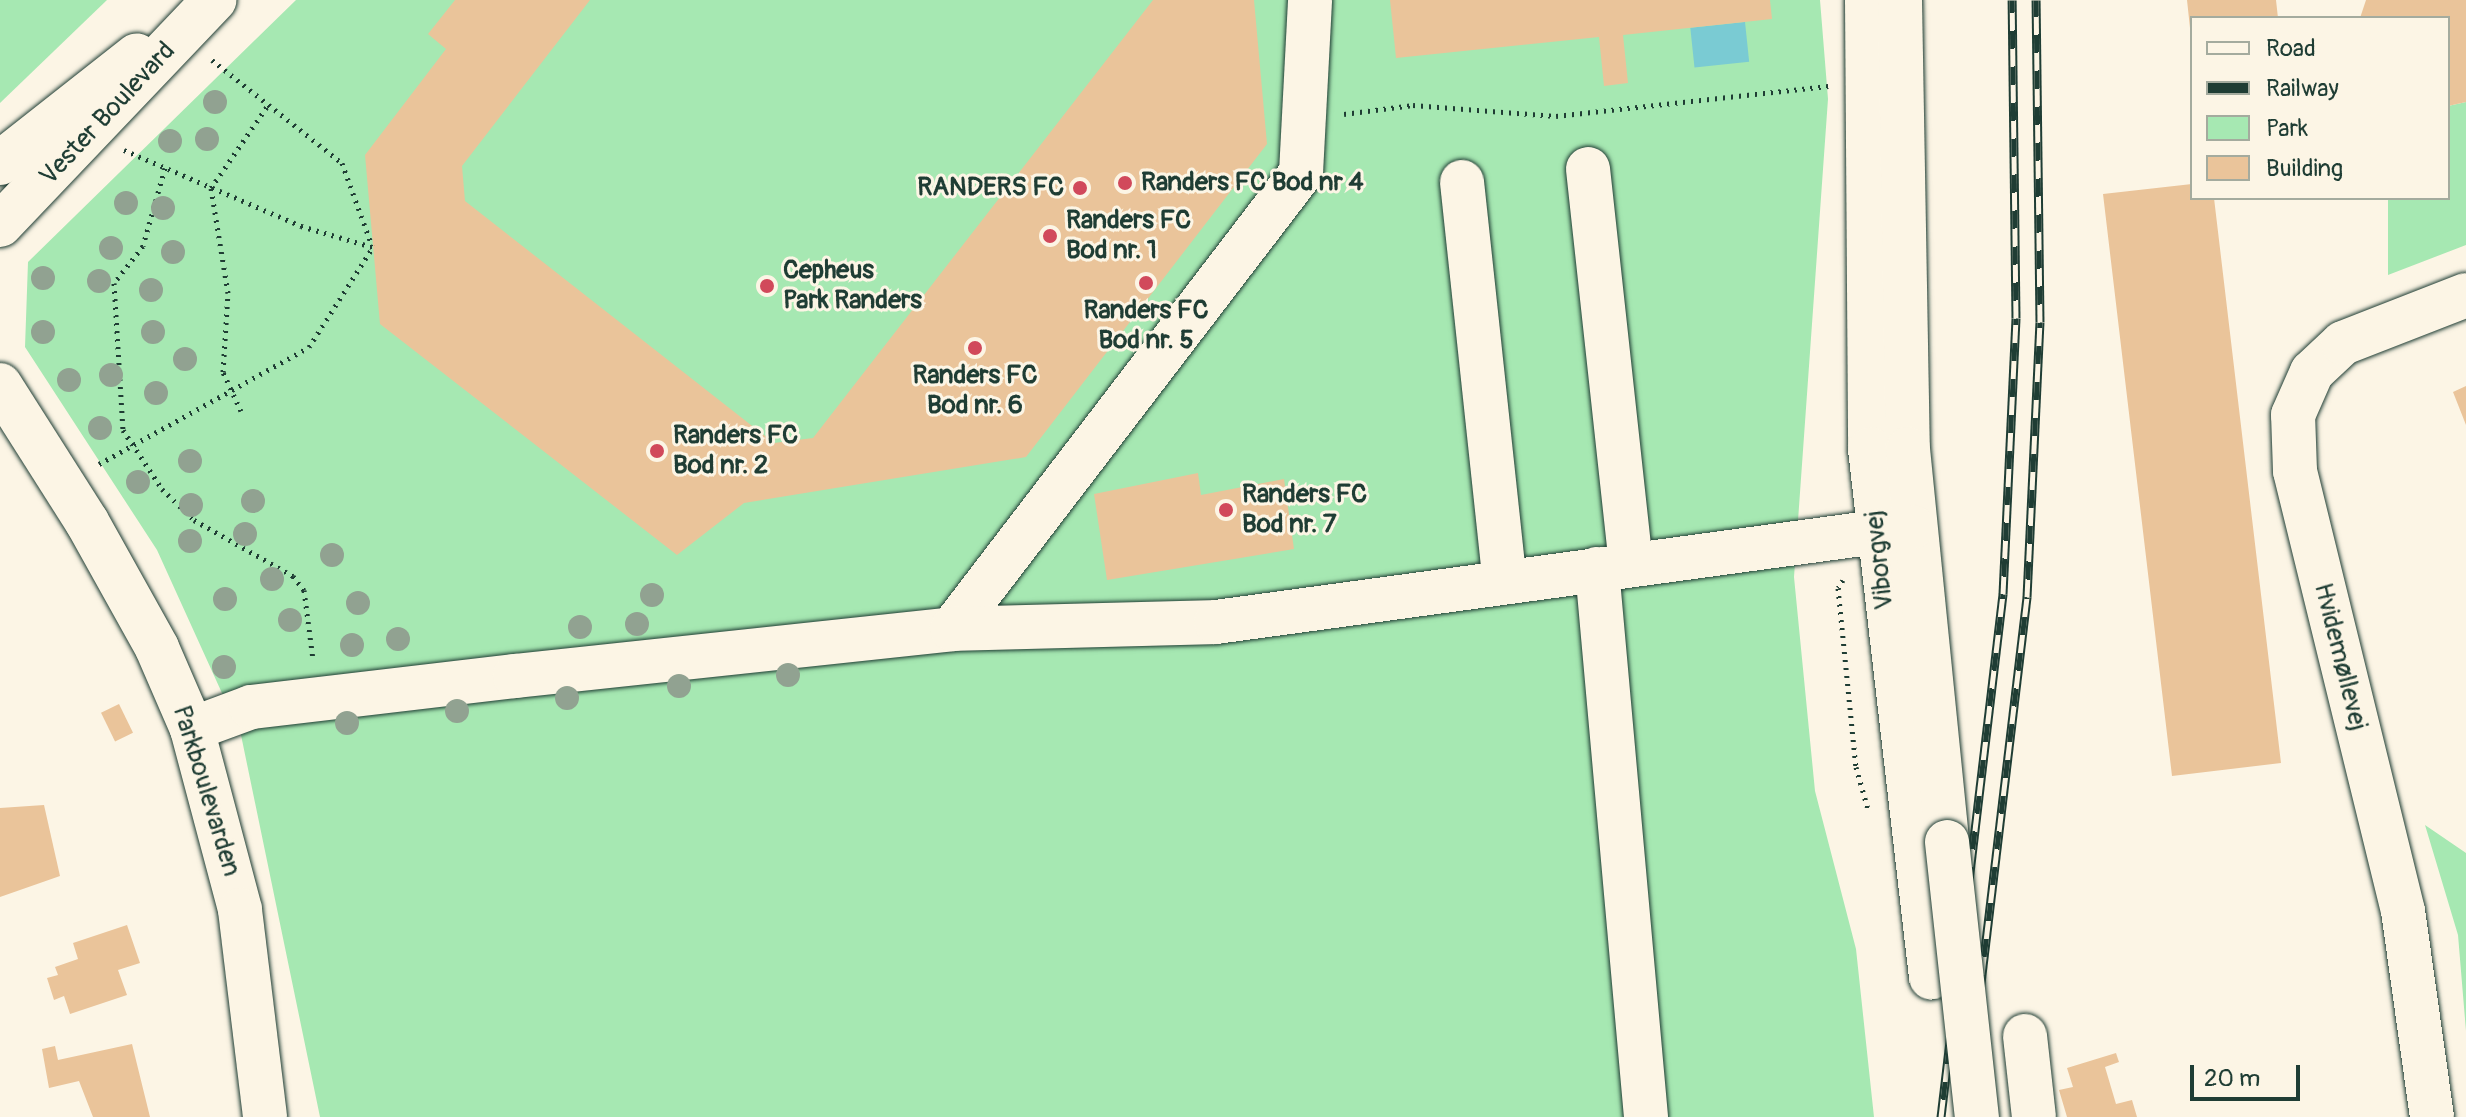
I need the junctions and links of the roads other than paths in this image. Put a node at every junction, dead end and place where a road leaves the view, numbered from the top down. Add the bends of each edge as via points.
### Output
1 (211, 0) edge
2 (1310, 0) edge
3 (1867, 0) edge
4 (1900, 0) edge
5 (0, 163) edge
6 (1588, 169) dead end
7 (1462, 182) dead end
8 (0, 225) edge
9 (2466, 295) edge
10 (3, 400) edge
11 (1895, 529) junction
12 (1614, 567) junction
13 (1505, 582) junction
14 (952, 629) junction
15 (192, 729) junction
16 (2025, 1036) dead end
17 (265, 1117) edge
18 (1646, 1117) edge
19 (1947, 1117) edge
20 (1977, 1117) edge
21 (2034, 1117) edge
22 (2432, 1117) edge

1 - 5 street, Vester Boulevard
1 - 8 street, Vester Boulevard
2 - 14 street via 1301,173
3 - 11 street, Viborgvej via 1868,412
4 - 11 street, Viborgvej
6 - 12 street
7 - 13 street
9 - 22 street, Hvidemøllevej via 2343,343 2312,372 2293,415 2295,471 2403,911
10 - 15 street, Parkboulevarden via 87,522 157,648
11 - 12 street
11 - 19 street, Viborgvej
11 - 20 street, Viborgvej, bridge via 1947,842
12 - 13 street
12 - 18 street
13 - 14 street via 1216,622
14 - 15 street via 251,707
15 - 17 street, Parkboulevarden via 240,910
16 - 21 street

